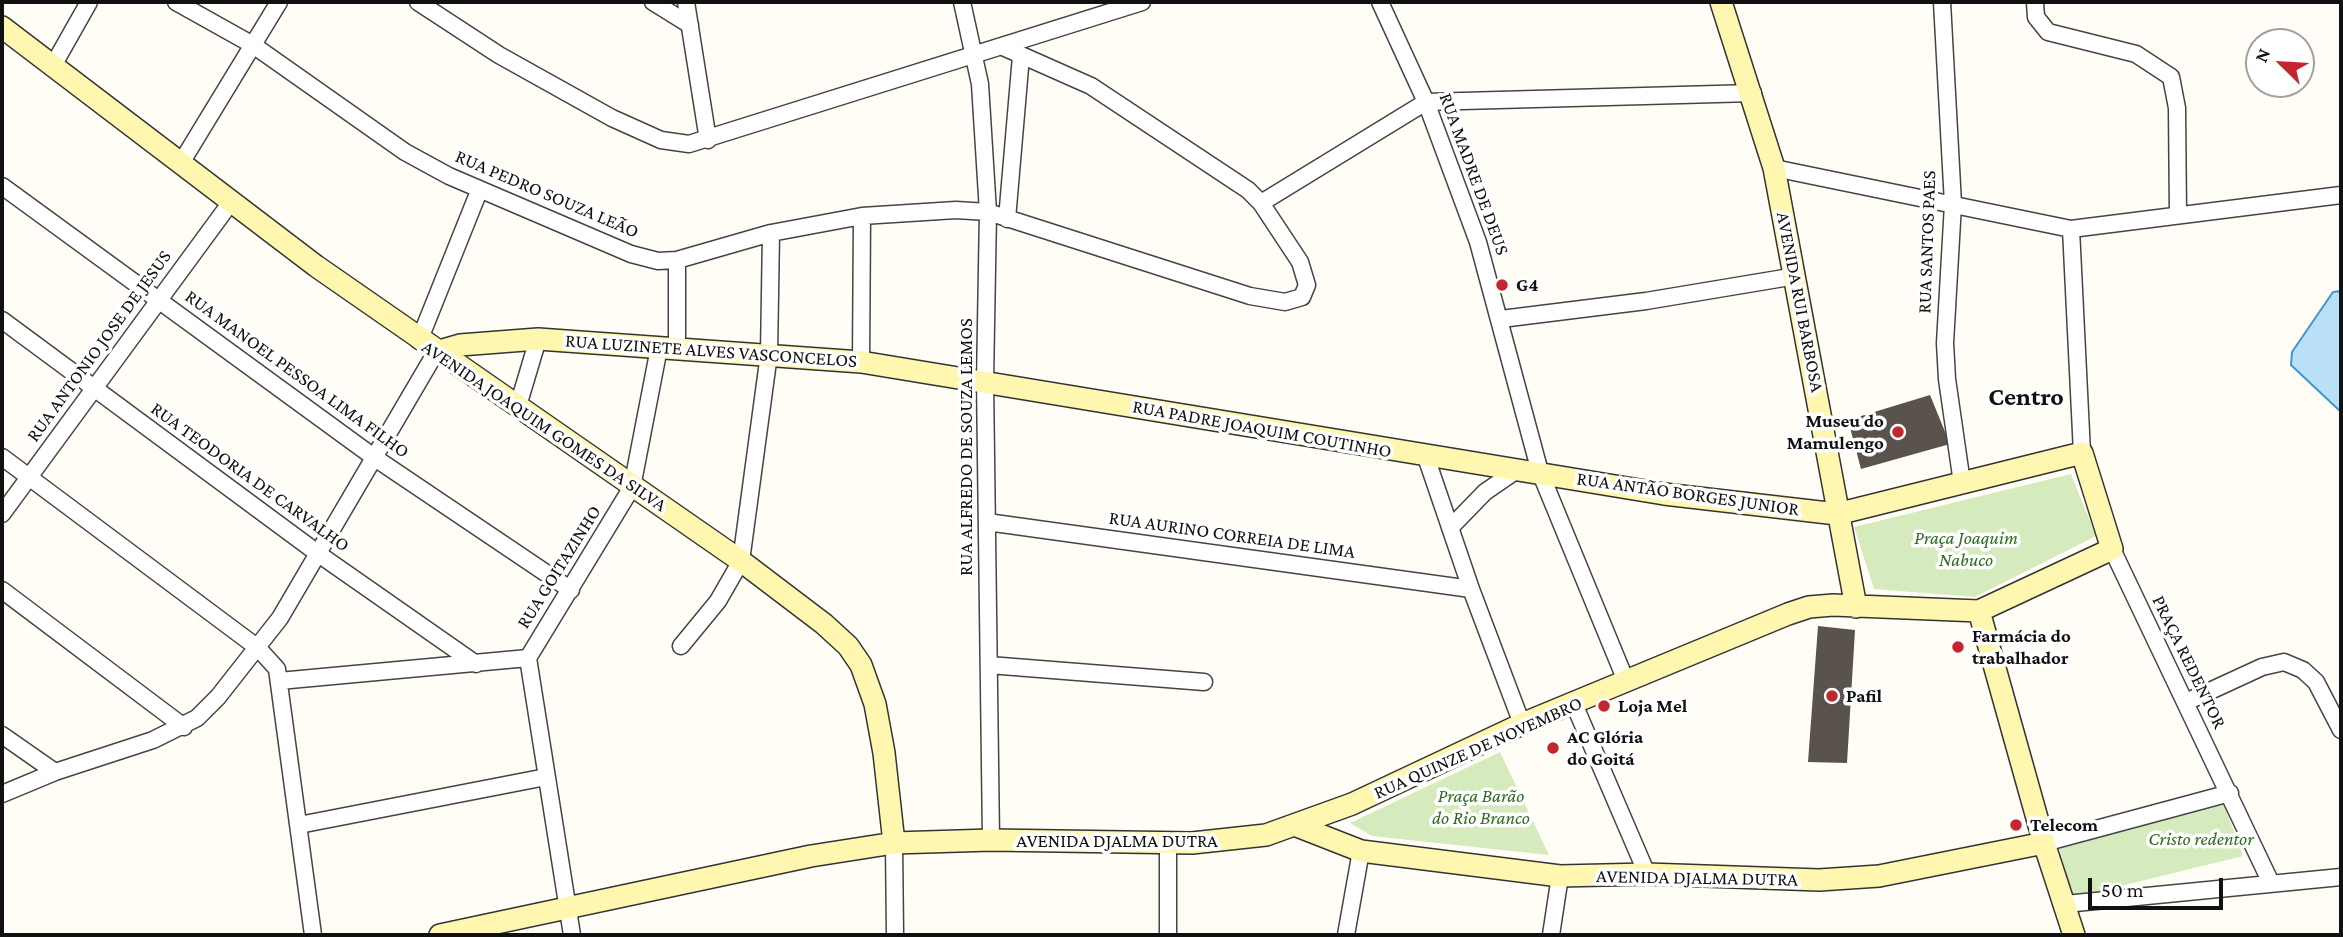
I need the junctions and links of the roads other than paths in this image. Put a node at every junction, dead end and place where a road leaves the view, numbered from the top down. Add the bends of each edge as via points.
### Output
1 (89, 2) edge
2 (176, 2) edge
3 (279, 2) edge
4 (418, 2) edge
5 (653, 2) edge
6 (686, 2) edge
7 (961, 2) edge
8 (1142, 2) edge
9 (1380, 2) edge
10 (1721, 2) edge
11 (1942, 2) edge
12 (2035, 2) edge
13 (690, 25) junction
14 (2, 27) edge
15 (253, 45) junction
16 (1003, 47) junction
17 (975, 55) junction
18 (1021, 56) junction
19 (54, 64) junction
20 (1753, 93) junction
21 (1426, 102) junction
22 (708, 140) junction
23 (181, 163) junction
24 (1774, 168) junction
25 (2, 186) edge
26 (479, 191) junction
27 (2341, 195) edge
28 (231, 202) junction
29 (1261, 204) junction
30 (1953, 204) junction
31 (988, 212) junction
32 (2178, 215) junction
33 (862, 216) junction
34 (1007, 219) junction
35 (2071, 229) junction
36 (771, 233) junction
37 (677, 260) junction
38 (1796, 276) junction
39 (159, 299) junction
40 (1500, 319) junction
41 (2, 320) edge
42 (538, 338) junction
43 (428, 347) junction
44 (668, 348) junction
45 (769, 354) junction
46 (861, 362) junction
47 (985, 381) junction
48 (94, 387) junction
49 (517, 406) junction
50 (2082, 453) junction
51 (2, 457) edge
52 (1426, 457) junction
53 (374, 458) junction
54 (1517, 470) junction
55 (1540, 472) junction
56 (29, 477) junction
57 (1962, 483) junction
58 (632, 487) junction
59 (2, 514) edge
60 (1837, 514) junction
61 (987, 522) junction
62 (1450, 528) junction
63 (2112, 549) junction
64 (320, 555) junction
65 (740, 561) junction
66 (1471, 589) junction
67 (2, 590) edge
68 (571, 590) junction
69 (1856, 607) junction
70 (1979, 611) junction
71 (681, 646) dead end
72 (258, 648) junction
73 (528, 657) junction
74 (476, 664) junction
75 (989, 665) junction
76 (279, 681) junction
77 (1626, 681) junction
78 (1203, 682) dead end
79 (2186, 702) junction
80 (1574, 704) junction
81 (1522, 724) junction
82 (184, 727) junction
83 (2341, 730) edge
84 (2, 735) edge
85 (55, 772) junction
86 (546, 777) junction
87 (2230, 793) junction
88 (2, 794) edge
89 (299, 825) junction
90 (1297, 826) junction
91 (991, 840) junction
92 (1168, 842) junction
93 (894, 843) junction
94 (2044, 843) junction
95 (1362, 852) junction
96 (1647, 874) junction
97 (1560, 876) junction
98 (2341, 877) edge
99 (2271, 883) junction
100 (2065, 904) junction
101 (566, 908) junction
102 (313, 935) edge
103 (440, 935) edge
104 (572, 935) edge
105 (895, 935) edge
106 (1168, 935) edge
107 (1346, 935) edge
108 (1550, 935) edge
109 (2074, 935) edge

1 - 19 street
2 - 15 street, RUA PEDRO SOUZA LEÃO
3 - 15 street
4 - 22 street via 499,55 612,118 672,143
5 - 13 street
6 - 13 street
7 - 17 street, RUA ALFREDO DE SOUZA LEMOS
8 - 16 street
9 - 21 street, RUA MADRE DE DEUS
10 - 20 street, AVENIDA RUI BARBOSA
11 - 30 street, RUA SANTOS PAES
12 - 32 street via 2036,17 2048,32 2136,54 2171,77 2178,108
13 - 22 street
14 - 19 street, AVENIDA JOAQUIM GOMES DA SILVA
15 - 23 street
15 - 26 street, RUA PEDRO SOUZA LEÃO via 405,152
16 - 17 street
16 - 18 street
17 - 22 street
17 - 31 street, RUA ALFREDO DE SOUZA LEMOS
18 - 29 street via 1091,86 1233,178
18 - 34 street
19 - 23 street, AVENIDA JOAQUIM GOMES DA SILVA
20 - 21 street
20 - 24 street, AVENIDA RUI BARBOSA
21 - 29 street
21 - 40 street, RUA MADRE DE DEUS via 1478,242
23 - 28 street, AVENIDA JOAQUIM GOMES DA SILVA
24 - 30 street
24 - 38 street, AVENIDA RUI BARBOSA
25 - 39 street, RUA MANOEL PESSOA LIMA FILHO
26 - 37 street, RUA PEDRO SOUZA LEÃO via 631,254
26 - 43 street
27 - 32 street
28 - 39 street, RUA ANTONIO JOSE DE JESUS
28 - 43 street, AVENIDA JOAQUIM GOMES DA SILVA
29 - 34 street, RUA PEDRO SOUZA LEÃO via 1306,277 1306,290 1295,301 1260,299
30 - 35 street
30 - 57 street, RUA SANTOS PAES via 1945,343
31 - 33 street, RUA PEDRO SOUZA LEÃO via 918,210
31 - 34 street, RUA PEDRO SOUZA LEÃO
31 - 47 street, RUA ALFREDO DE SOUZA LEMOS
32 - 35 street
33 - 36 street, RUA PEDRO SOUZA LEÃO
33 - 46 street
35 - 50 street
36 - 37 street, RUA PEDRO SOUZA LEÃO
36 - 45 street
37 - 44 street, RUA GOITAZINHO
38 - 40 street
38 - 60 street, AVENIDA RUI BARBOSA
39 - 48 street, RUA ANTONIO JOSE DE JESUS
39 - 53 street, RUA MANOEL PESSOA LIMA FILHO
40 - 55 street, RUA MADRE DE DEUS
41 - 48 street, RUA TEODORIA DE CARVALHO
42 - 43 street, RUA LUZINETE ALVES VASCONCELOS
42 - 44 street, RUA LUZINETE ALVES VASCONCELOS
42 - 49 street
43 - 49 street, AVENIDA JOAQUIM GOMES DA SILVA
43 - 53 street
44 - 45 street, RUA LUZINETE ALVES VASCONCELOS
44 - 58 street, RUA GOITAZINHO
45 - 46 street, RUA LUZINETE ALVES VASCONCELOS
45 - 65 street
46 - 47 street, RUA LUZINETE ALVES VASCONCELOS
47 - 52 street, RUA PADRE JOAQUIM COUTINHO
47 - 61 street, RUA ALFREDO DE SOUZA LEMOS
48 - 56 street, RUA ANTONIO JOSE DE JESUS
48 - 64 street, RUA TEODORIA DE CARVALHO
49 - 58 street, AVENIDA JOAQUIM GOMES DA SILVA
50 - 57 street
50 - 63 street
51 - 56 street
52 - 54 street, RUA PADRE JOAQUIM COUTINHO
52 - 62 street
53 - 64 street
53 - 68 street, RUA MANOEL PESSOA LIMA FILHO
54 - 55 street, RUA PADRE JOAQUIM COUTINHO
54 - 62 street via 1485,492
55 - 60 street, RUA ANTÃO BORGES JUNIOR via 1664,494
55 - 77 street, RUA MADRE DE DEUS
56 - 59 street, RUA ANTONIO JOSE DE JESUS
56 - 72 street
57 - 60 street
58 - 65 street, AVENIDA JOAQUIM GOMES DA SILVA
58 - 68 street, RUA GOITAZINHO
60 - 69 street, AVENIDA RUI BARBOSA
61 - 66 street, RUA AURINO CORREIA DE LIMA
61 - 75 street, RUA ALFREDO DE SOUZA LEMOS
62 - 66 street
63 - 70 street
63 - 79 street, PRAÇA REDENTOR
64 - 72 street
64 - 74 street, RUA TEODORIA DE CARVALHO
65 - 71 street via 718,601
65 - 93 street, AVENIDA JOAQUIM GOMES DA SILVA via 824,624 861,665 875,704 884,752
66 - 81 street
67 - 82 street
68 - 73 street, RUA GOITAZINHO
69 - 70 street
69 - 77 street, RUA QUINZE DE NOVEMBRO via 1809,607
70 - 94 street
72 - 76 street via 271,659
72 - 82 street via 218,697
73 - 74 street
73 - 86 street, RUA GOITAZINHO
74 - 76 street
75 - 78 street
75 - 91 street, RUA ALFREDO DE SOUZA LEMOS
76 - 89 street
77 - 80 street, RUA QUINZE DE NOVEMBRO
79 - 83 street via 2262,667 2284,663 2303,670 2316,682
79 - 87 street, PRAÇA REDENTOR
80 - 81 street, RUA QUINZE DE NOVEMBRO
80 - 96 street
81 - 90 street, RUA QUINZE DE NOVEMBRO
82 - 85 street
84 - 85 street
85 - 88 street
86 - 89 street
86 - 101 street, RUA GOITAZINHO
87 - 94 street
87 - 99 street, PRAÇA REDENTOR
89 - 102 street
90 - 92 street, AVENIDA DJALMA DUTRA via 1220,842
90 - 95 street, AVENIDA DJALMA DUTRA
91 - 92 street, AVENIDA DJALMA DUTRA
91 - 93 street, AVENIDA DJALMA DUTRA
92 - 106 street
93 - 101 street, AVENIDA DJALMA DUTRA
93 - 105 street, AVENIDA JOAQUIM GOMES DA SILVA
94 - 96 street, AVENIDA DJALMA DUTRA via 1879,876 1771,880
94 - 100 street
95 - 97 street, AVENIDA DJALMA DUTRA
95 - 107 street
96 - 97 street, AVENIDA DJALMA DUTRA
97 - 108 street
98 - 99 street
99 - 100 street
100 - 109 street
101 - 103 street, AVENIDA DJALMA DUTRA
101 - 104 street, RUA GOITAZINHO

